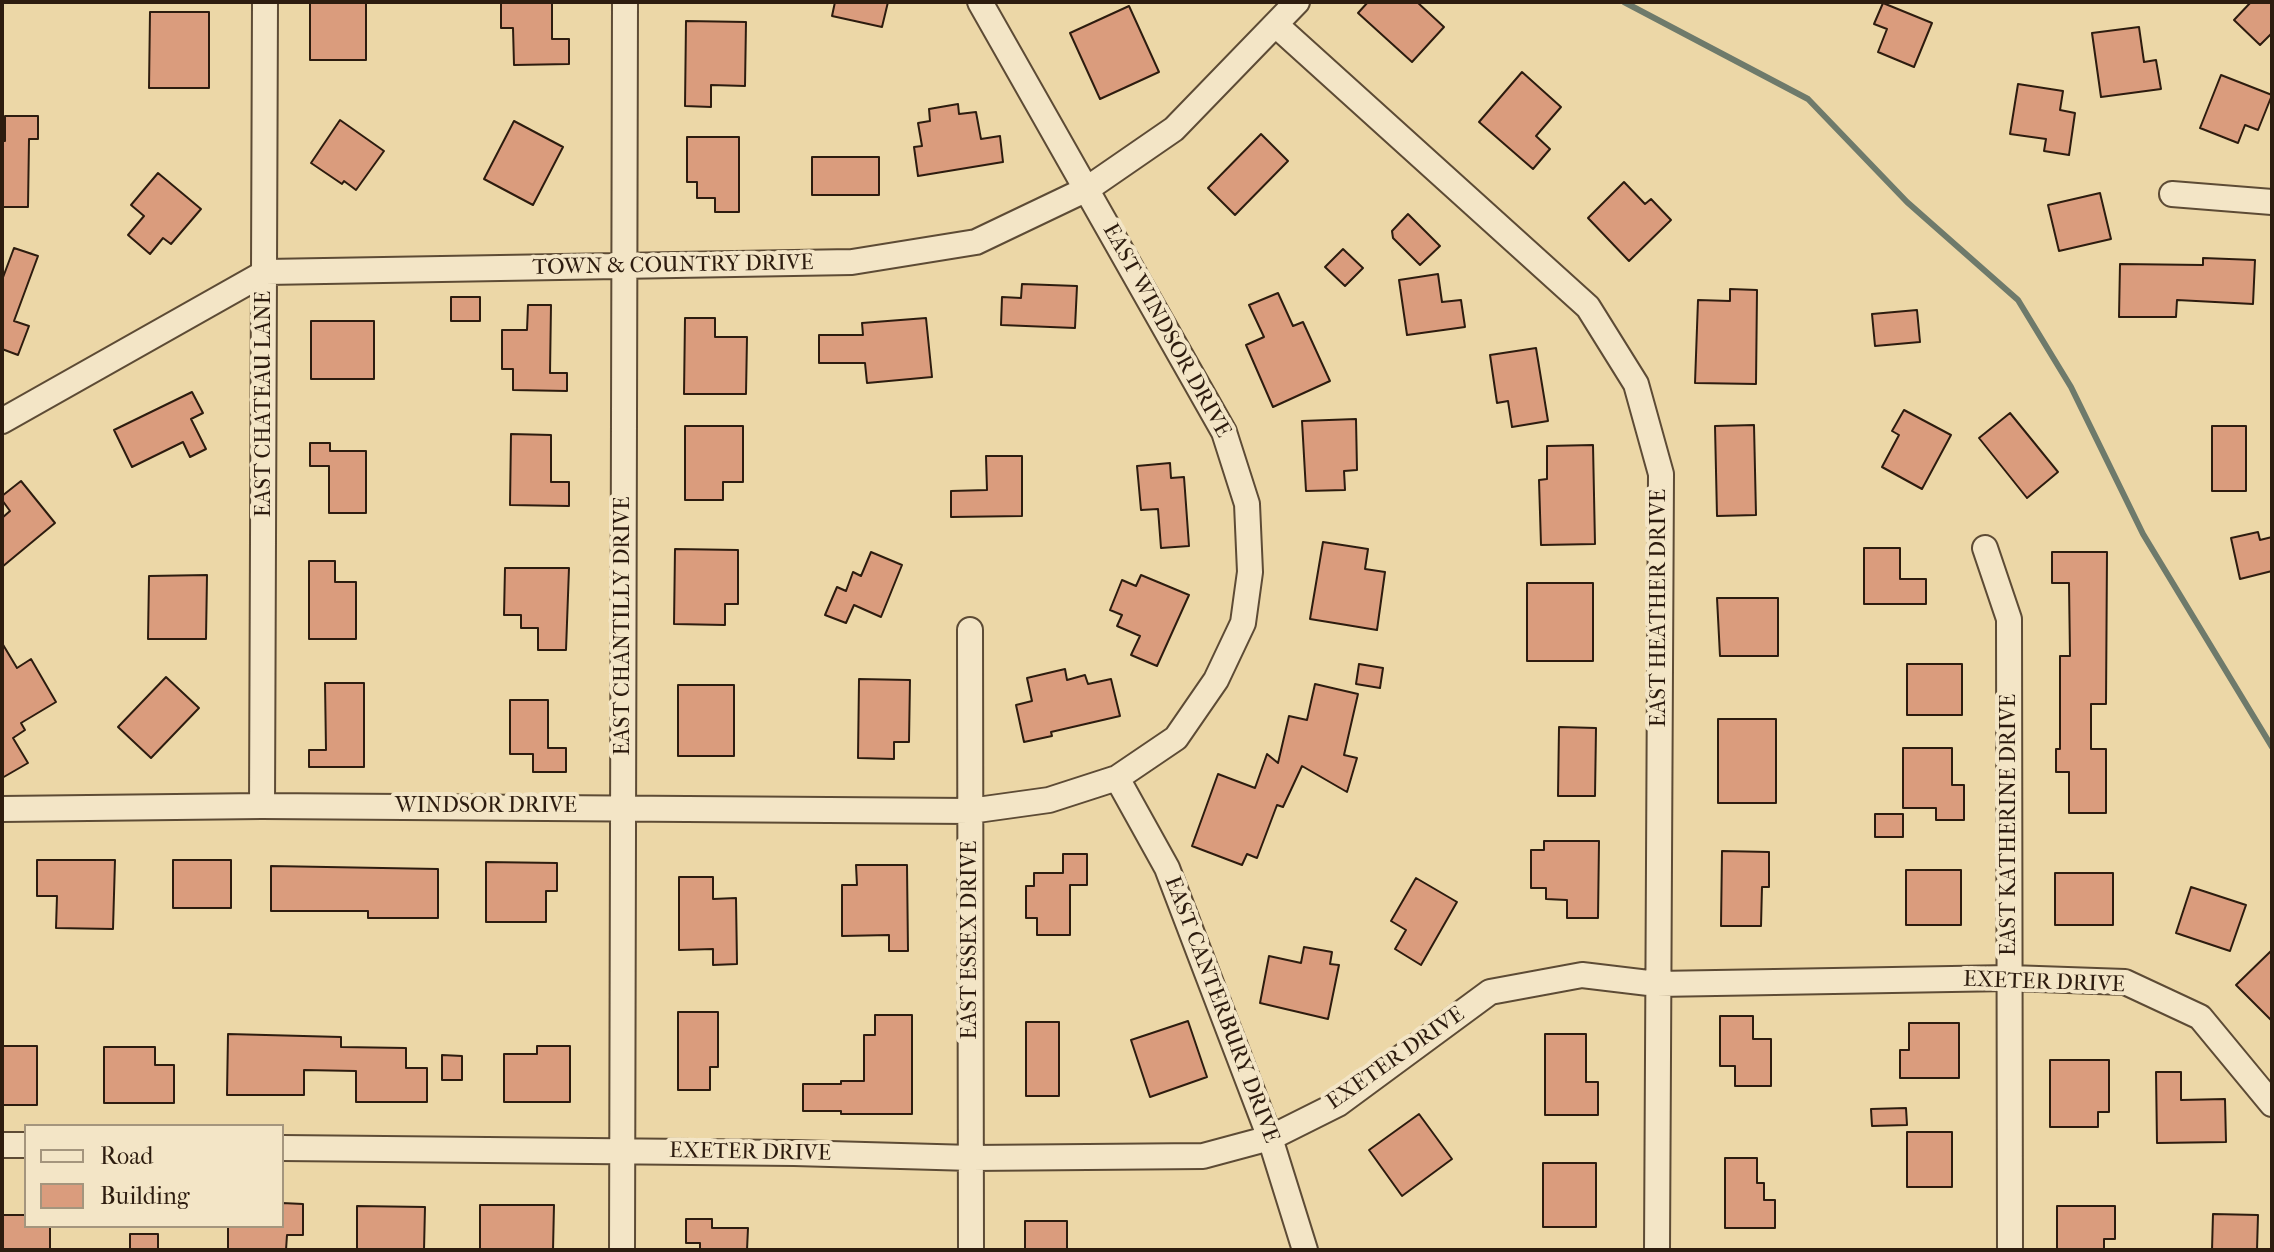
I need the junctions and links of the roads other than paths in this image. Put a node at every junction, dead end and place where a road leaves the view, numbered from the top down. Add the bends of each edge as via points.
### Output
1 (265, 2) edge
2 (625, 2) edge
3 (980, 2) edge
4 (1297, 2) edge
5 (1276, 25) junction
6 (1087, 189) junction
7 (2172, 194) dead end
8 (2272, 202) edge
9 (624, 268) junction
10 (266, 272) junction
11 (2, 421) edge
12 (1985, 548) dead end
13 (970, 630) dead end
14 (1117, 778) junction
15 (262, 806) junction
16 (624, 807) junction
17 (2, 809) edge
18 (970, 811) junction
19 (2010, 978) junction
20 (1657, 984) junction
21 (2272, 1104) edge
22 (1270, 1138) junction
23 (2, 1145) edge
24 (24, 1145) edge
25 (284, 1148) edge
26 (622, 1151) junction
27 (972, 1158) junction
28 (622, 1250) edge
29 (971, 1250) edge
30 (1305, 1250) edge
31 (1657, 1250) edge
32 (2010, 1250) edge

1 - 10 street, EAST CHATEAU LANE
2 - 9 street, EAST CHANTILLY DRIVE
3 - 6 street, EAST WINDSOR DRIVE
4 - 5 street, TOWN & COUNTRY DRIVE
5 - 6 street, TOWN & COUNTRY DRIVE via 1174,129
5 - 20 street, EAST HEATHER DRIVE via 1588,307 1636,384 1661,474
6 - 9 street, TOWN & COUNTRY DRIVE via 976,242 852,262
6 - 14 street, EAST WINDSOR DRIVE via 1224,432 1247,504 1250,572 1243,623 1216,680 1176,738
7 - 8 street
9 - 10 street, TOWN & COUNTRY DRIVE
9 - 16 street, EAST CHANTILLY DRIVE
10 - 11 street, TOWN & COUNTRY DRIVE
10 - 15 street, EAST CHATEAU LANE
12 - 19 street, EAST KATHERINE DRIVE via 2009,619
13 - 18 street, EAST ESSEX DRIVE
14 - 18 street, EAST WINDSOR DRIVE via 1049,800
14 - 22 street, EAST CANTERBURY DRIVE via 1167,868
15 - 16 street, WINDSOR DRIVE
15 - 17 street, WINDSOR DRIVE
16 - 18 street, WINDSOR DRIVE
16 - 26 street, EAST CHANTILLY DRIVE
18 - 27 street, EAST ESSEX DRIVE
19 - 20 street, EXETER DRIVE
19 - 21 street, EXETER DRIVE via 2125,982 2200,1017
19 - 32 street, EAST KATHERINE DRIVE
20 - 22 street, EXETER DRIVE via 1582,975 1490,992 1338,1104
20 - 31 street, EAST HEATHER DRIVE
22 - 27 street, EXETER DRIVE via 1203,1156
22 - 30 street, EAST CANTERBURY DRIVE
23 - 24 street
25 - 26 street, EXETER DRIVE
26 - 27 street, EXETER DRIVE
26 - 28 street, EAST CHANTILLY DRIVE
27 - 29 street, EAST ESSEX DRIVE

